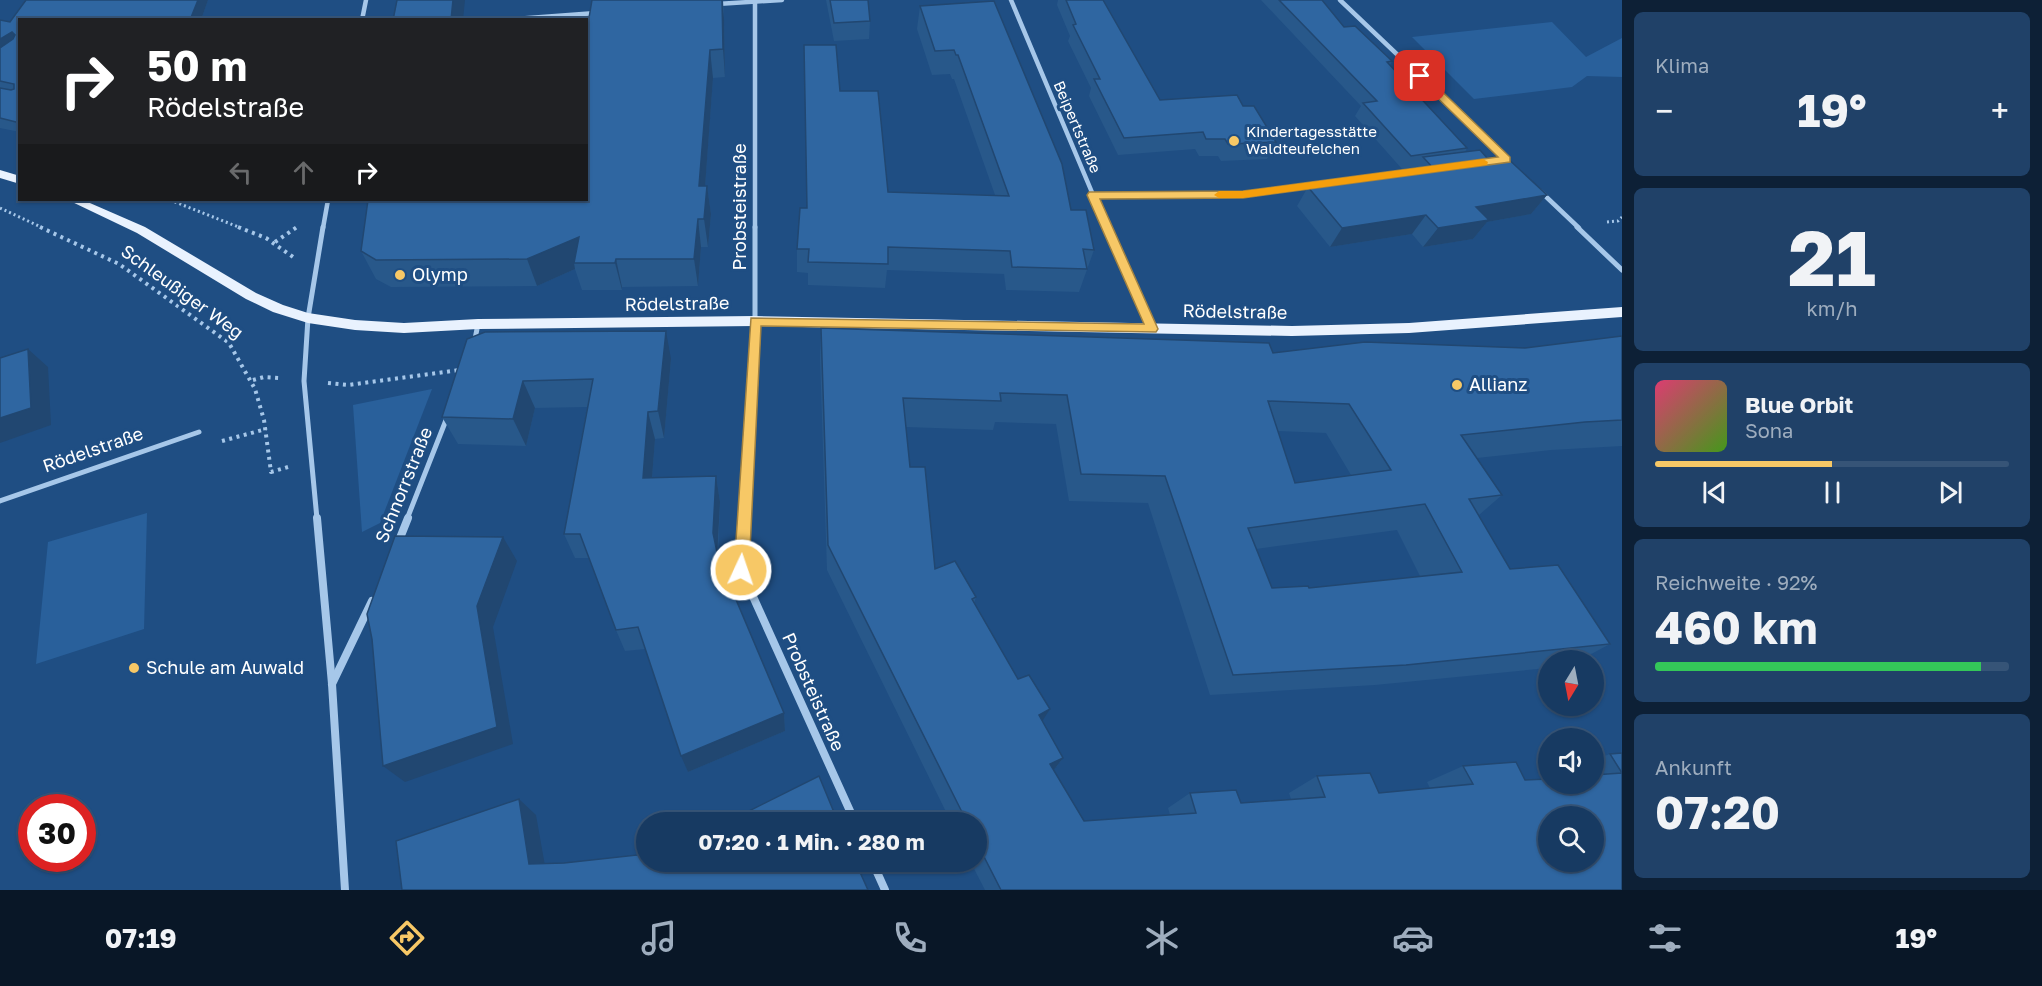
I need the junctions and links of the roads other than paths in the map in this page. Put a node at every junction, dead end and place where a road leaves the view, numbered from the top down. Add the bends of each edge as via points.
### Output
1 (366, 0) edge
2 (782, 0) edge
3 (1011, 0) edge
4 (1340, 0) edge
5 (755, 1) edge
6 (709, 5) edge
7 (604, 12) edge
8 (362, 18) edge
9 (526, 18) edge
10 (1507, 159) junction
11 (1495, 161) edge
12 (1515, 167) edge
13 (1426, 170) edge
14 (0, 174) edge
15 (18, 179) edge
16 (1533, 184) edge
17 (1092, 195) junction
18 (76, 201) edge
19 (328, 201) edge
20 (1622, 270) edge
21 (1622, 312) edge
22 (308, 318) junction
23 (755, 321) junction
24 (478, 324) junction
25 (1152, 329) junction
26 (466, 370) edge
27 (450, 411) edge
28 (199, 432) road end
29 (0, 501) edge
30 (394, 552) edge
31 (375, 594) edge
32 (332, 684) junction
33 (850, 812) edge
34 (877, 872) edge
35 (345, 890) edge
36 (885, 890) edge

1 - 8 street
2 - 5 street
3 - 17 street, Beipertstraße
4 - 10 street
5 - 6 street
5 - 23 street, Probsteistraße
7 - 9 street
10 - 11 street
10 - 12 street
13 - 17 street via 1243,195
14 - 15 main road
16 - 20 street
17 - 25 street, Beipertstraße
18 - 22 main road, Schleußiger Weg via 141,230 251,296
19 - 22 street
21 - 25 main road, Rödelstraße via 1409,328
22 - 24 main road, Rödelstraße via 404,328
22 - 32 street via 304,381
23 - 24 main road, Rödelstraße
23 - 25 main road, Rödelstraße
23 - 33 street, Probsteistraße via 741,570
24 - 26 street
27 - 30 street, Schnorrstraße
28 - 29 street, Rödelstraße
31 - 32 street
32 - 35 street
34 - 36 street

